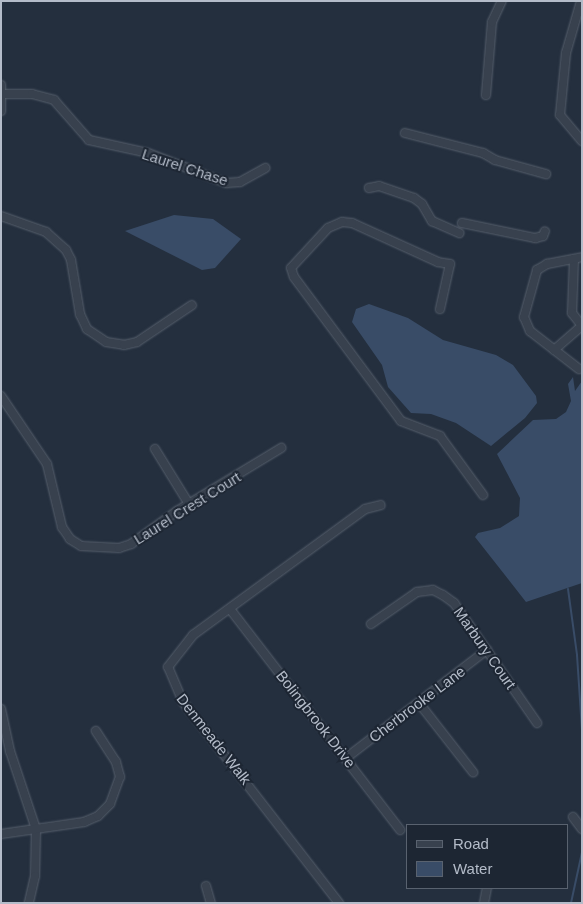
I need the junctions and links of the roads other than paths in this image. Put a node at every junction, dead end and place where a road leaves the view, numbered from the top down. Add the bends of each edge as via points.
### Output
1 (502, 1) edge
2 (581, 1) edge
3 (1, 85) edge
4 (2, 94) edge
5 (486, 96) dead end
6 (1, 111) edge
7 (405, 133) dead end
8 (582, 141) edge
9 (265, 168) dead end
10 (546, 174) dead end
11 (369, 188) dead end
12 (1, 216) edge
13 (462, 223) dead end
14 (545, 231) dead end
15 (460, 233) dead end
16 (578, 258) edge
17 (192, 305) dead end
18 (440, 309) dead end
19 (582, 326) edge
20 (554, 350) junction
21 (579, 369) dead end
22 (1, 396) edge
23 (281, 448) dead end
24 (155, 449) dead end
25 (483, 495) dead end
26 (190, 504) junction
27 (382, 505) dead end
28 (230, 609) junction
29 (371, 624) dead end
30 (487, 650) junction
31 (419, 704) junction
32 (1, 709) edge
33 (537, 723) dead end
34 (96, 732) dead end
35 (346, 758) junction
36 (473, 772) dead end
37 (573, 818) dead end
38 (36, 830) junction
39 (400, 830) dead end
40 (582, 830) edge
41 (1, 834) edge
42 (206, 886) dead end
43 (487, 889) edge
44 (29, 903) edge
45 (211, 903) edge
46 (339, 903) edge
47 (484, 903) edge

1 - 5 street via 492,22
2 - 8 street via 566,52 560,115
3 - 4 street
4 - 6 street
4 - 9 street, Laurel Chase via 32,94 54,100 89,140 148,153 226,183 240,182
7 - 10 street via 483,153 495,160
11 - 15 street via 379,186 414,198 422,204 432,221
12 - 17 street via 46,232 66,250 71,260 80,314 87,328 106,342 124,345 137,342
13 - 14 street via 535,238 543,236
16 - 19 street via 572,313
16 - 20 street via 547,264 537,270 526,307 527,327
18 - 25 street via 450,264 438,262 360,225 342,222 320,234 291,268 294,278 401,421 440,436
19 - 20 street
20 - 21 street
22 - 26 street, Laurel Crest Court via 47,464 62,527 70,539 81,546 118,548 131,544
23 - 26 street, Laurel Crest Court
24 - 26 street
27 - 28 street, Denmeade Walk via 365,510
28 - 35 street, Bolingbrook Drive
28 - 46 street, Denmeade Walk via 193,635 177,652 168,667 169,674 183,702
29 - 30 street, Marbury Court via 417,592 433,590 454,603
30 - 31 street, Cherbrooke Lane
30 - 33 street, Marbury Court
31 - 35 street, Cherbrooke Lane
31 - 36 street
32 - 38 street via 10,751
34 - 38 street via 116,762 120,777 110,804 98,816 84,822
35 - 39 street, Bolingbrook Drive
37 - 40 street
38 - 41 street
38 - 44 street via 35,876
42 - 45 street
43 - 47 street

